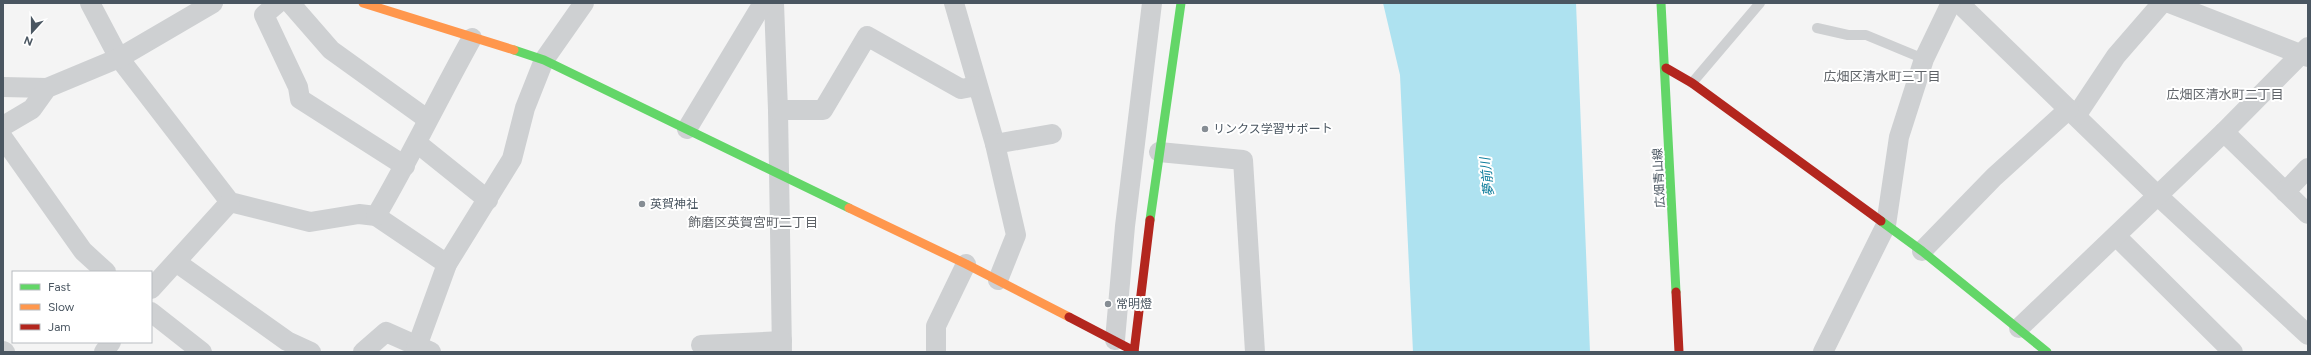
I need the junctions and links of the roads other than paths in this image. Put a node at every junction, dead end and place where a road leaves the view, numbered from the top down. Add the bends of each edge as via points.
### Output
1 (90, 3) edge
2 (213, 3) edge
3 (278, 3) edge
4 (290, 3) edge
5 (363, 3) edge
6 (584, 3) edge
7 (763, 3) edge
8 (774, 3) edge
9 (954, 3) edge
10 (1152, 3) edge
11 (1181, 3) edge
12 (1661, 3) edge
13 (1760, 3) edge
14 (1951, 3) edge
15 (1959, 3) edge
16 (2162, 3) edge
17 (2170, 3) edge
18 (1818, 28) dead end
19 (472, 38) junction
20 (2306, 53) edge
21 (119, 58) junction
22 (1924, 59) junction
23 (544, 60) junction
24 (1666, 68) junction
25 (1692, 83) junction
26 (977, 86) junction
27 (3, 87) edge
28 (47, 88) junction
29 (778, 110) junction
30 (2072, 112) junction
31 (427, 119) junction
32 (3, 126) edge
33 (687, 129) junction
34 (2224, 132) junction
35 (1052, 134) dead end
36 (3, 138) edge
37 (417, 143) junction
38 (995, 144) junction
39 (1159, 152) junction
40 (406, 166) junction
41 (2308, 168) edge
42 (779, 173) junction
43 (2285, 192) junction
44 (2157, 195) junction
45 (488, 200) junction
46 (230, 202) junction
47 (2308, 214) edge
48 (376, 216) junction
49 (1886, 225) junction
50 (2116, 236) junction
51 (1922, 251) junction
52 (176, 262) junction
53 (447, 264) junction
54 (966, 264) junction
55 (105, 271) edge
56 (998, 280) junction
57 (152, 288) edge
58 (152, 313) edge
59 (2019, 328) junction
60 (2308, 335) edge
61 (1115, 340) junction
62 (110, 343) edge
63 (701, 344) dead end
64 (782, 347) edge
65 (420, 350) edge
66 (1134, 351) edge
67 (104, 352) edge
68 (202, 352) edge
69 (311, 352) edge
70 (363, 352) edge
71 (936, 352) edge
72 (1255, 352) edge
73 (1679, 352) edge
74 (1823, 352) edge
75 (2047, 352) edge
76 (2233, 352) edge

1 - 21 street
2 - 21 street
3 - 40 street via 264,15 298,87 300,99
4 - 31 street via 331,50
5 - 19 street
6 - 23 street
7 - 33 street
8 - 29 street
9 - 26 street
10 - 61 street via 1125,226
11 - 39 street
12 - 24 street, 広畑青山線
13 - 25 lane
14 - 22 street
15 - 30 street
16 - 30 street
17 - 20 street
18 - 22 lane via 1848,35 1866,35
19 - 23 street
19 - 31 street
20 - 34 street
21 - 28 street
21 - 46 street
22 - 49 street via 1899,137
23 - 33 street
23 - 45 street via 525,108 512,159
24 - 25 street
24 - 73 street, 広畑青山線
25 - 49 street
26 - 29 street via 962,89 867,36 823,110
26 - 38 street
27 - 28 street
28 - 32 street via 32,109
29 - 42 street
30 - 44 street
30 - 51 street via 1994,177
31 - 37 street
33 - 42 street
34 - 43 street
34 - 44 street
35 - 38 street
36 - 55 street via 82,250
37 - 40 street
37 - 45 street
38 - 56 street via 1016,234
39 - 66 street
39 - 72 street via 1243,160
40 - 48 street
41 - 43 street
42 - 54 street
42 - 64 street
43 - 47 street
44 - 50 street
44 - 60 street
45 - 53 street
46 - 48 street via 310,222 359,214
46 - 52 street
48 - 53 street
49 - 51 street
49 - 74 street
50 - 59 street
50 - 76 street
51 - 59 street
52 - 57 street
52 - 69 street via 287,341
53 - 65 street
54 - 56 street
54 - 71 street via 936,326
56 - 61 street
58 - 68 street
59 - 75 street
61 - 66 street
62 - 67 street
63 - 64 street
65 - 70 street via 386,332

